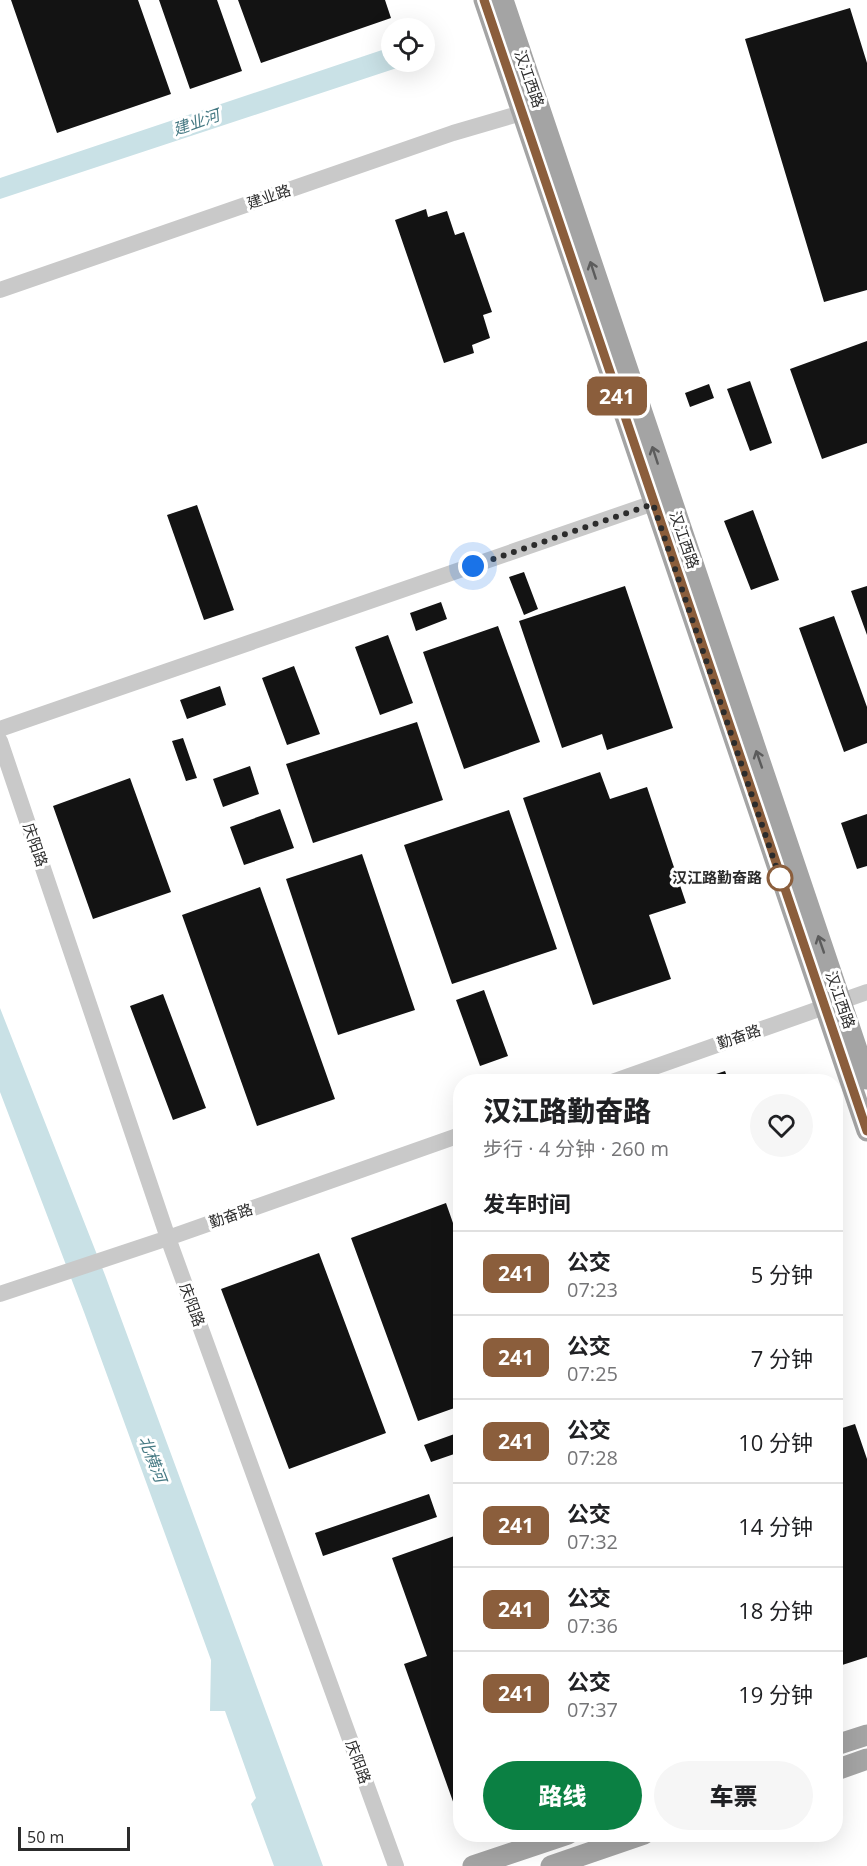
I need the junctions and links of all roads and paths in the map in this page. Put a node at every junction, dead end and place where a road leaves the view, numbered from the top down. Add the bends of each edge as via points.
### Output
1 (484, 0) edge
2 (503, 0) edge
3 (531, 110) junction
4 (0, 290) edge
5 (661, 501) junction
6 (0, 729) edge
7 (0, 741) edge
8 (867, 992) edge
9 (832, 1004) junction
10 (635, 1074) edge
11 (867, 1078) edge
12 (867, 1131) edge
13 (453, 1137) edge
14 (168, 1238) junction
15 (0, 1294) edge
16 (867, 1735) edge
17 (843, 1743) edge
18 (867, 1760) edge
19 (843, 1768) edge
20 (544, 1842) edge
21 (621, 1842) edge
22 (396, 1866) edge
23 (473, 1866) edge
24 (551, 1866) edge

1 - 3 main road, 汉江西路
2 - 3 main road, 汉江西路
3 - 4 street, 建业路 via 453,133
3 - 5 main road, 汉江西路
5 - 6 street
5 - 9 main road, 汉江西路
7 - 14 street, 庆阳路
8 - 9 street, 勤奋路
9 - 10 street, 勤奋路
9 - 11 main road, 汉江西路
9 - 12 main road, 汉江西路
13 - 14 street, 勤奋路
14 - 15 street, 勤奋路
14 - 22 street, 庆阳路
16 - 17 main road
18 - 19 main road
20 - 23 main road
21 - 24 main road

